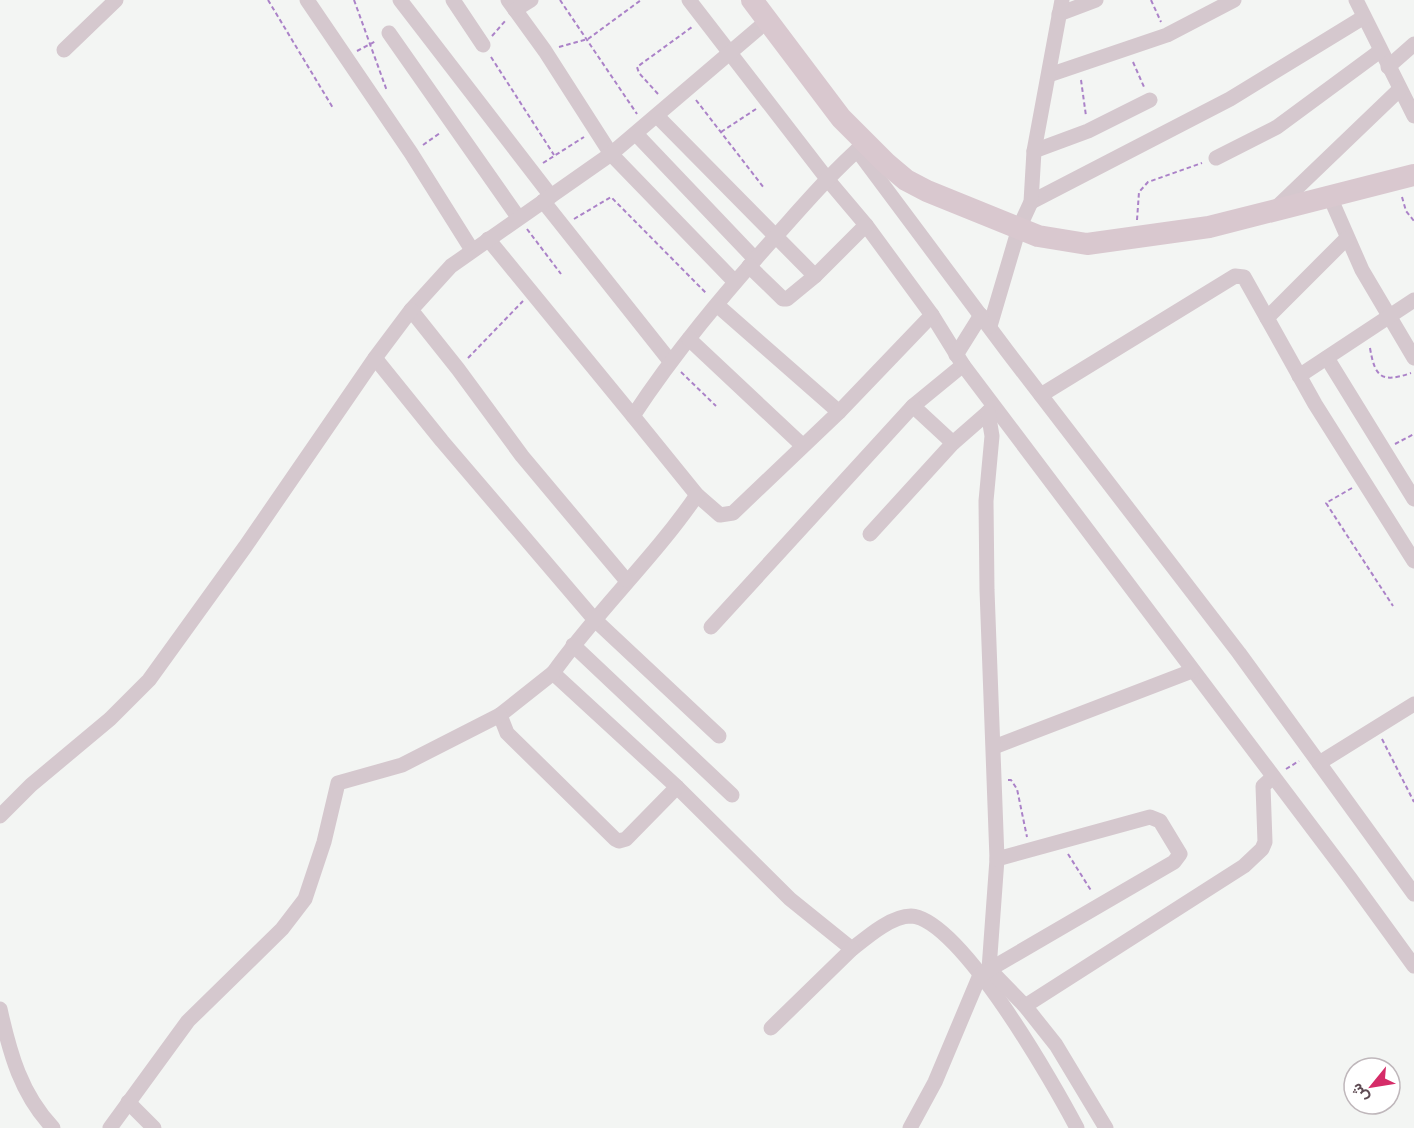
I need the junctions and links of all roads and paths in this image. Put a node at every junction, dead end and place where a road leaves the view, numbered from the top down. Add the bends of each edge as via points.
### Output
1 (116, 0) edge
2 (268, 0) edge
3 (307, 0) edge
4 (354, 0) edge
5 (400, 0) edge
6 (453, 0) edge
7 (531, 0) edge
8 (560, 0) edge
9 (641, 0) edge
10 (689, 0) edge
11 (752, 0) edge
12 (1096, 0) edge
13 (1151, 0) edge
14 (1234, 0) edge
15 (1356, 0) edge
16 (512, 5) edge
17 (1061, 7) edge
18 (1364, 16) junction
19 (703, 19) junction
20 (767, 21) junction
21 (389, 33) dead end
22 (1167, 35) junction
23 (588, 39) junction
24 (369, 44) dead end
25 (1414, 44) edge
26 (483, 45) junction
27 (64, 50) dead end
28 (1129, 50) junction
29 (545, 51) junction
30 (1380, 51) junction
31 (730, 53) junction
32 (1080, 65) junction
33 (1388, 67) junction
34 (1049, 75) junction
35 (687, 88) junction
36 (1400, 89) junction
37 (1150, 100) joint
38 (767, 102) junction
39 (669, 104) junction
40 (333, 108) dead end
41 (657, 116) junction
42 (1414, 116) edge
43 (453, 125) junction
44 (596, 130) junction
45 (641, 130) junction
46 (1088, 131) junction
47 (721, 132) junction
48 (861, 147) junction
49 (1034, 151) junction
50 (411, 153) junction
51 (611, 154) junction
52 (1216, 158) joint
53 (1406, 178) edge
54 (828, 180) junction
55 (764, 188) dead end
56 (1330, 197) junction
57 (547, 199) junction
58 (1031, 202) junction
59 (1273, 211) junction
60 (518, 217) junction
61 (1414, 221) edge
62 (866, 225) junction
63 (564, 226) junction
64 (1019, 228) junction
65 (776, 236) junction
66 (488, 239) junction
67 (1135, 239) junction
68 (1346, 239) junction
69 (472, 250) junction
70 (752, 262) junction
71 (561, 274) dead end
72 (815, 276) junction
73 (735, 282) junction
74 (531, 293) junction
75 (1414, 300) edge
76 (717, 305) junction
77 (411, 310) junction
78 (932, 315) junction
79 (1390, 317) junction
80 (1267, 318) junction
81 (985, 320) junction
82 (1367, 331) junction
83 (688, 339) junction
84 (1327, 357) junction
85 (375, 358) junction
86 (1414, 358) edge
87 (959, 360) junction
88 (670, 361) junction
89 (458, 369) junction
90 (1414, 372) edge
91 (1299, 376) junction
92 (1041, 395) junction
93 (716, 406) dead end
94 (913, 406) junction
95 (990, 410) junction
96 (839, 412) junction
97 (633, 416) junction
98 (1414, 434) edge
99 (953, 443) junction
100 (802, 445) junction
101 (1386, 449) junction
102 (1364, 481) junction
103 (697, 495) junction
104 (1414, 498) edge
105 (870, 534) dead end
106 (1414, 561) edge
107 (626, 580) junction
108 (1393, 606) dead end
109 (594, 619) junction
110 (711, 627) dead end
111 (573, 645) junction
112 (1192, 671) junction
113 (553, 673) junction
114 (1414, 704) edge
115 (500, 716) junction
116 (1377, 729) junction
117 (719, 736) dead end
118 (994, 747) junction
119 (1316, 758) junction
120 (1273, 777) junction
121 (994, 779) junction
122 (677, 787) junction
123 (732, 795) dead end
124 (1414, 802) edge
125 (0, 816) edge
126 (1061, 841) junction
127 (1030, 849) junction
128 (998, 859) junction
129 (1414, 894) edge
130 (1099, 904) junction
131 (852, 949) junction
132 (1414, 966) edge
133 (985, 972) junction
134 (1025, 1006) junction
135 (0, 1009) edge
136 (771, 1028) dead end
137 (128, 1102) junction
138 (54, 1128) edge
139 (110, 1128) edge
140 (154, 1128) edge
141 (910, 1128) edge
142 (1077, 1128) edge
143 (1106, 1128) edge

1 - 27 street
2 - 40 path
3 - 50 street
4 - 24 path
5 - 57 street
6 - 26 street
7 - 16 street
8 - 23 path
9 - 23 path
10 - 19 street
11 - 20 main road
12 - 17 street
13 - 22 path
14 - 22 street
15 - 18 street
16 - 26 path
16 - 29 street
17 - 34 street
18 - 30 street
18 - 58 street via 1230,99
19 - 31 street
19 - 39 path via 637,67
20 - 31 street
20 - 48 main road
21 - 43 street
22 - 28 street
23 - 29 path
23 - 45 path
25 - 33 street
26 - 44 path via 554,155
28 - 32 street
28 - 37 path
29 - 44 street
30 - 33 street
30 - 52 street via 1277,127
31 - 35 street
31 - 38 street
32 - 34 street
32 - 46 path
33 - 36 street
34 - 49 street
35 - 39 street
35 - 47 path
36 - 42 street
36 - 59 street
37 - 46 street
38 - 47 path
38 - 54 street
39 - 41 street
41 - 45 street
41 - 65 street
43 - 50 path
43 - 60 street
44 - 51 street
45 - 51 street
45 - 70 street
46 - 49 street
47 - 55 path
48 - 54 street
48 - 64 main road via 927,191
48 - 81 street
49 - 58 street
50 - 69 street
51 - 57 street
51 - 73 street
52 - 67 path via 1148,182 1139,192
53 - 56 main road
53 - 61 path via 1406,211
54 - 62 street
54 - 65 street
56 - 59 main road
56 - 68 street
57 - 60 street
57 - 63 street
58 - 64 street
59 - 67 main road
60 - 66 street
60 - 71 path
62 - 72 street
62 - 78 street
63 - 76 path via 611,197
63 - 88 street
64 - 67 main road via 1038,236 1087,244
64 - 81 street
65 - 70 street
65 - 72 street
66 - 69 street
66 - 74 street
68 - 79 street
68 - 80 street
69 - 77 street via 437,279
70 - 72 street via 783,299
70 - 73 street
73 - 76 street
74 - 89 path
74 - 97 street
75 - 79 street
76 - 83 street
76 - 96 street
77 - 85 street
77 - 89 street
78 - 87 street
78 - 96 street
79 - 82 street
79 - 86 street
80 - 91 street
80 - 92 street via 1244,277 1235,276
81 - 87 street
81 - 92 street
82 - 84 street
82 - 90 path via 1373,365 1382,377 1392,380
83 - 88 street
83 - 100 street
84 - 91 street
84 - 101 street
85 - 109 street
85 - 125 street via 149,681
87 - 94 street
87 - 95 street
88 - 93 path
88 - 97 street
89 - 107 street via 522,456
91 - 102 street
92 - 119 street
94 - 99 street
94 - 110 street
95 - 99 street
95 - 112 street
95 - 118 street via 987,590
96 - 100 street
97 - 103 street
98 - 101 path
99 - 105 street
100 - 103 street via 733,513 720,515
101 - 104 street
102 - 106 street
102 - 108 path via 1326,503
103 - 107 street
107 - 109 street
109 - 111 street
109 - 117 street
111 - 113 street
111 - 123 street
112 - 118 street
112 - 120 street
113 - 115 street
113 - 122 street
114 - 116 street
115 - 122 street via 507,734 620,841
115 - 137 street via 402,765 338,783 305,899 282,929 188,1021
116 - 119 street
116 - 124 path
118 - 121 street
119 - 120 path
119 - 129 street
120 - 132 street
120 - 134 street via 1263,786 1264,842 1260,852
121 - 127 path via 1011,780 1014,784
121 - 128 street
122 - 131 street via 790,899
126 - 127 street
126 - 130 path
126 - 130 street via 1150,817 1160,821 1179,848 1174,862
127 - 128 street
128 - 133 street
130 - 133 street
131 - 133 street via 895,920 911,916 926,920 941,931
131 - 136 street
133 - 134 street
133 - 141 street
133 - 142 street
134 - 143 street via 1056,1045
135 - 138 street via 14,1066 26,1092
137 - 139 street
137 - 140 street

